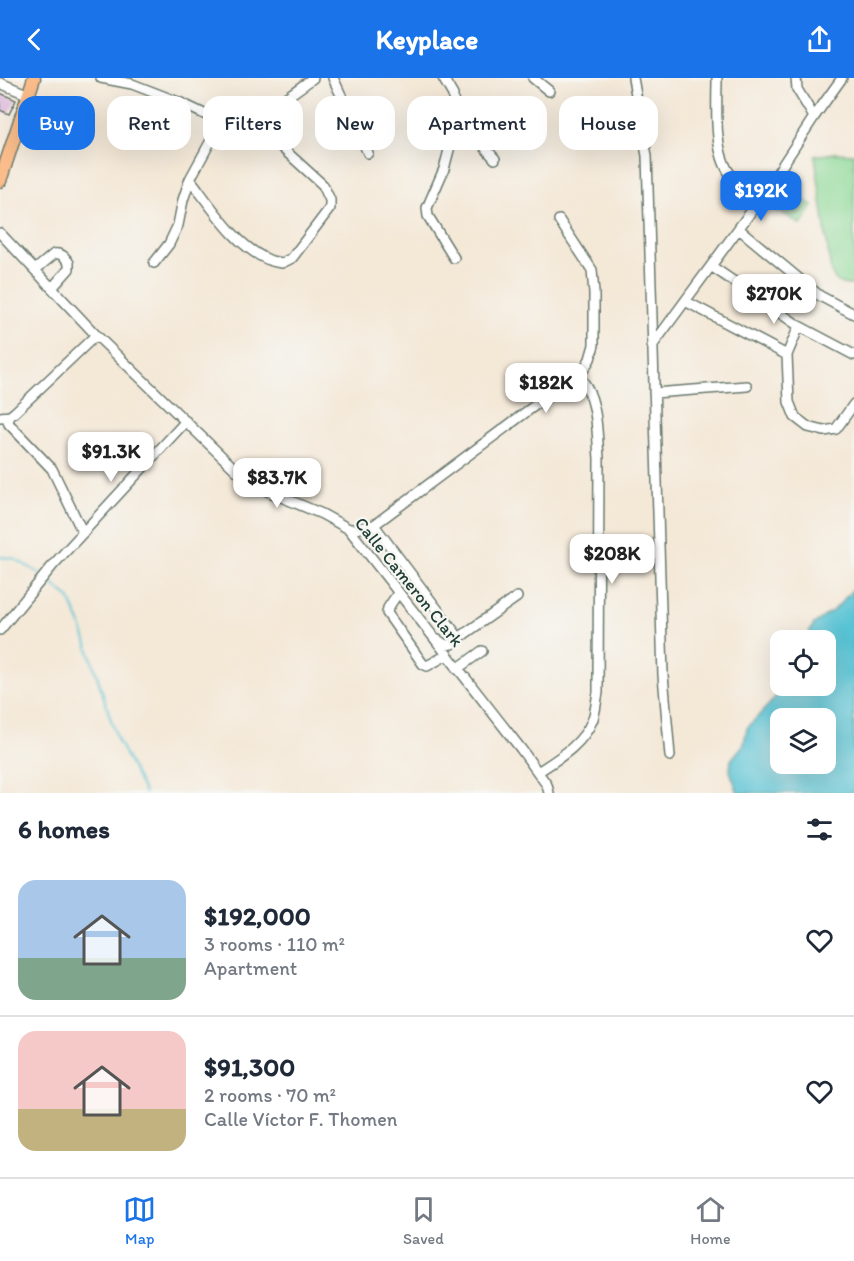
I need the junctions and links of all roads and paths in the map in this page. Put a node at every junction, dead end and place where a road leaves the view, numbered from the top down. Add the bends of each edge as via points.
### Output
1 (34, 78) edge
2 (101, 78) edge
3 (313, 78) edge
4 (333, 78) edge
5 (443, 78) edge
6 (533, 78) edge
7 (633, 78) edge
8 (717, 78) edge
9 (796, 78) edge
10 (842, 78) edge
11 (0, 83) edge
12 (549, 92) dead end
13 (29, 95) junction
14 (287, 96) edge
15 (453, 96) edge
16 (203, 114) edge
17 (814, 117) junction
18 (206, 150) edge
19 (285, 150) edge
20 (449, 150) edge
21 (487, 150) edge
22 (368, 153) dead end
23 (495, 159) dead end
24 (190, 179) junction
25 (0, 182) edge
26 (761, 198) junction
27 (559, 220) dead end
28 (739, 229) junction
29 (0, 233) edge
30 (454, 258) dead end
31 (154, 263) dead end
32 (711, 266) junction
33 (34, 270) junction
34 (52, 288) junction
35 (685, 301) junction
36 (854, 314) edge
37 (799, 326) junction
38 (96, 335) junction
39 (652, 346) junction
40 (787, 355) junction
41 (854, 356) edge
42 (577, 374) junction
43 (747, 386) dead end
44 (654, 393) junction
45 (854, 404) edge
46 (5, 416) edge
47 (186, 421) junction
48 (374, 525) junction
49 (349, 529) junction
50 (83, 533) junction
51 (398, 592) junction
52 (517, 597) dead end
53 (0, 630) edge
54 (431, 636) junction
55 (456, 640) junction
56 (482, 651) dead end
57 (447, 655) junction
58 (457, 669) junction
59 (670, 756) dead end
60 (538, 772) junction
61 (549, 793) edge

1 - 13 main road
2 - 16 street via 132,84
3 - 14 street
4 - 22 street
5 - 15 street
6 - 12 street
7 - 39 street via 647,156
8 - 26 street via 722,161 738,183
9 - 17 street via 797,89
10 - 17 street
11 - 13 street
13 - 25 main road
17 - 26 street
18 - 24 street
19 - 24 street via 323,184 330,208 292,258 282,263 252,251 233,234
20 - 30 street via 427,208
21 - 23 street
24 - 31 street via 178,225
26 - 28 street
27 - 42 street via 592,270 594,345 590,359
28 - 32 street
28 - 36 street via 820,296
29 - 33 street, Calle Cameron Clark
32 - 35 street
32 - 37 street
33 - 34 street, Calle Cameron Clark
33 - 34 street via 54,254 66,258 69,269
34 - 38 street, Calle Cameron Clark
35 - 39 street
35 - 40 street
37 - 40 street
37 - 41 street
38 - 46 street
38 - 47 street, Calle Cameron Clark
39 - 44 street
40 - 45 street via 789,402 795,417 808,427 836,429
42 - 48 street
42 - 60 street via 592,400 599,458 598,693 593,720 583,737 569,752
43 - 44 street
44 - 59 street via 663,675
46 - 50 street via 52,469
47 - 49 street, Calle Cameron Clark via 238,472 267,491 322,513
47 - 50 street
48 - 49 street
48 - 55 street via 451,626
49 - 51 street, Calle Cameron Clark
50 - 53 street
51 - 54 street, Calle Cameron Clark
51 - 57 street via 387,613 423,664 428,666
52 - 55 street
54 - 55 street via 445,645
54 - 57 street, Calle Cameron Clark
56 - 58 street
57 - 58 street, Calle Cameron Clark
58 - 60 street, Calle Cameron Clark
60 - 61 street, Calle Cameron Clark

